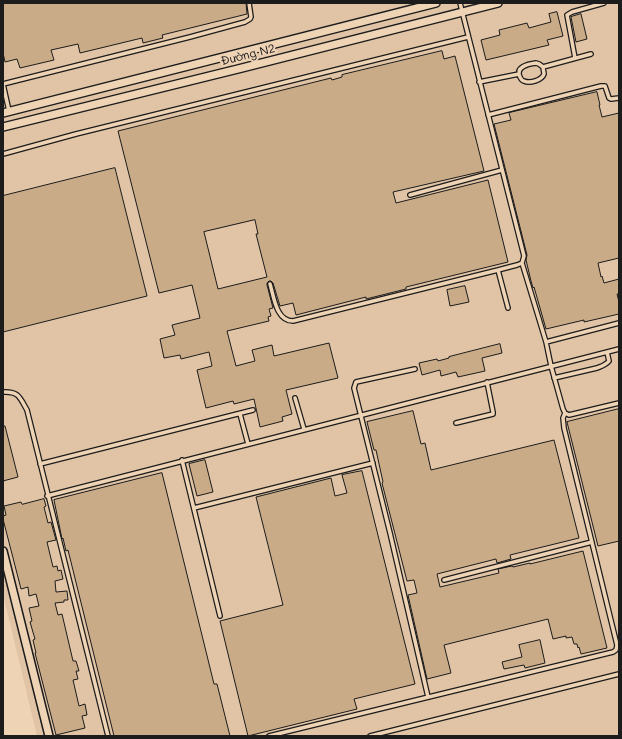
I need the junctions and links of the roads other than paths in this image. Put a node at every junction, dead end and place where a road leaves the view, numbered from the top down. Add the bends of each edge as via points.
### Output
1 (248, 3) edge
2 (436, 3) edge
3 (460, 3) edge
4 (498, 3) edge
5 (604, 3) edge
6 (462, 12) junction
7 (468, 37) junction
8 (591, 54) dead end
9 (576, 58) junction
10 (543, 67) junction
11 (519, 74) junction
12 (479, 82) junction
13 (619, 98) edge
14 (6, 112) edge
15 (488, 115) junction
16 (3, 126) edge
17 (3, 154) edge
18 (502, 170) junction
19 (410, 195) dead end
20 (522, 262) junction
21 (498, 270) junction
22 (270, 284) dead end
23 (508, 308) dead end
24 (619, 323) edge
25 (546, 342) junction
26 (619, 349) edge
27 (607, 352) junction
28 (551, 366) junction
29 (415, 369) dead end
30 (554, 378) junction
31 (487, 382) junction
32 (3, 392) edge
33 (295, 398) dead end
34 (619, 403) edge
35 (253, 410) dead end
36 (565, 413) junction
37 (240, 414) junction
38 (360, 415) junction
39 (456, 423) dead end
40 (304, 429) junction
41 (248, 444) junction
42 (182, 460) junction
43 (373, 463) junction
44 (40, 464) junction
45 (47, 496) junction
46 (194, 508) junction
47 (592, 542) junction
48 (3, 552) edge
49 (444, 580) dead end
50 (220, 616) dead end
51 (618, 648) edge
52 (619, 674) edge
53 (428, 697) junction
54 (49, 736) edge
55 (108, 736) edge
56 (269, 736) edge
57 (370, 736) edge

1 - 14 lane via 251,17 245,22 3,84
2 - 14 street, Đường N2
3 - 6 lane
4 - 6 street, Đường N2
5 - 9 lane via 567,15
6 - 7 lane
6 - 16 street, Đường N2
7 - 12 lane
7 - 17 lane
8 - 9 lane
9 - 10 lane
10 - 11 lane via 536,63 523,66
10 - 11 lane via 543,75 538,80 525,82
11 - 12 lane
12 - 15 lane
13 - 15 lane via 609,98 604,86 601,86
15 - 18 lane
18 - 19 lane
18 - 20 lane via 524,256
20 - 21 lane
20 - 25 lane
21 - 22 lane via 293,321 286,320 280,314
21 - 23 lane
24 - 25 lane
25 - 28 lane
26 - 27 lane
27 - 28 lane
27 - 30 lane via 609,361 603,366
28 - 30 lane
28 - 31 lane
29 - 38 lane via 356,382 354,388
30 - 36 lane
31 - 38 lane
31 - 39 lane via 493,414
32 - 44 lane via 15,393 27,410
33 - 40 lane
34 - 36 lane via 568,415
35 - 37 lane
36 - 47 lane via 564,428
37 - 41 lane
37 - 44 lane
38 - 40 lane
38 - 43 lane
40 - 41 lane
41 - 42 lane
42 - 45 lane
42 - 46 lane
43 - 46 lane
43 - 53 lane
44 - 45 lane
45 - 55 lane
46 - 50 lane
47 - 49 lane
47 - 51 lane
48 - 54 street
51 - 53 lane via 613,652
52 - 57 lane
53 - 56 lane

